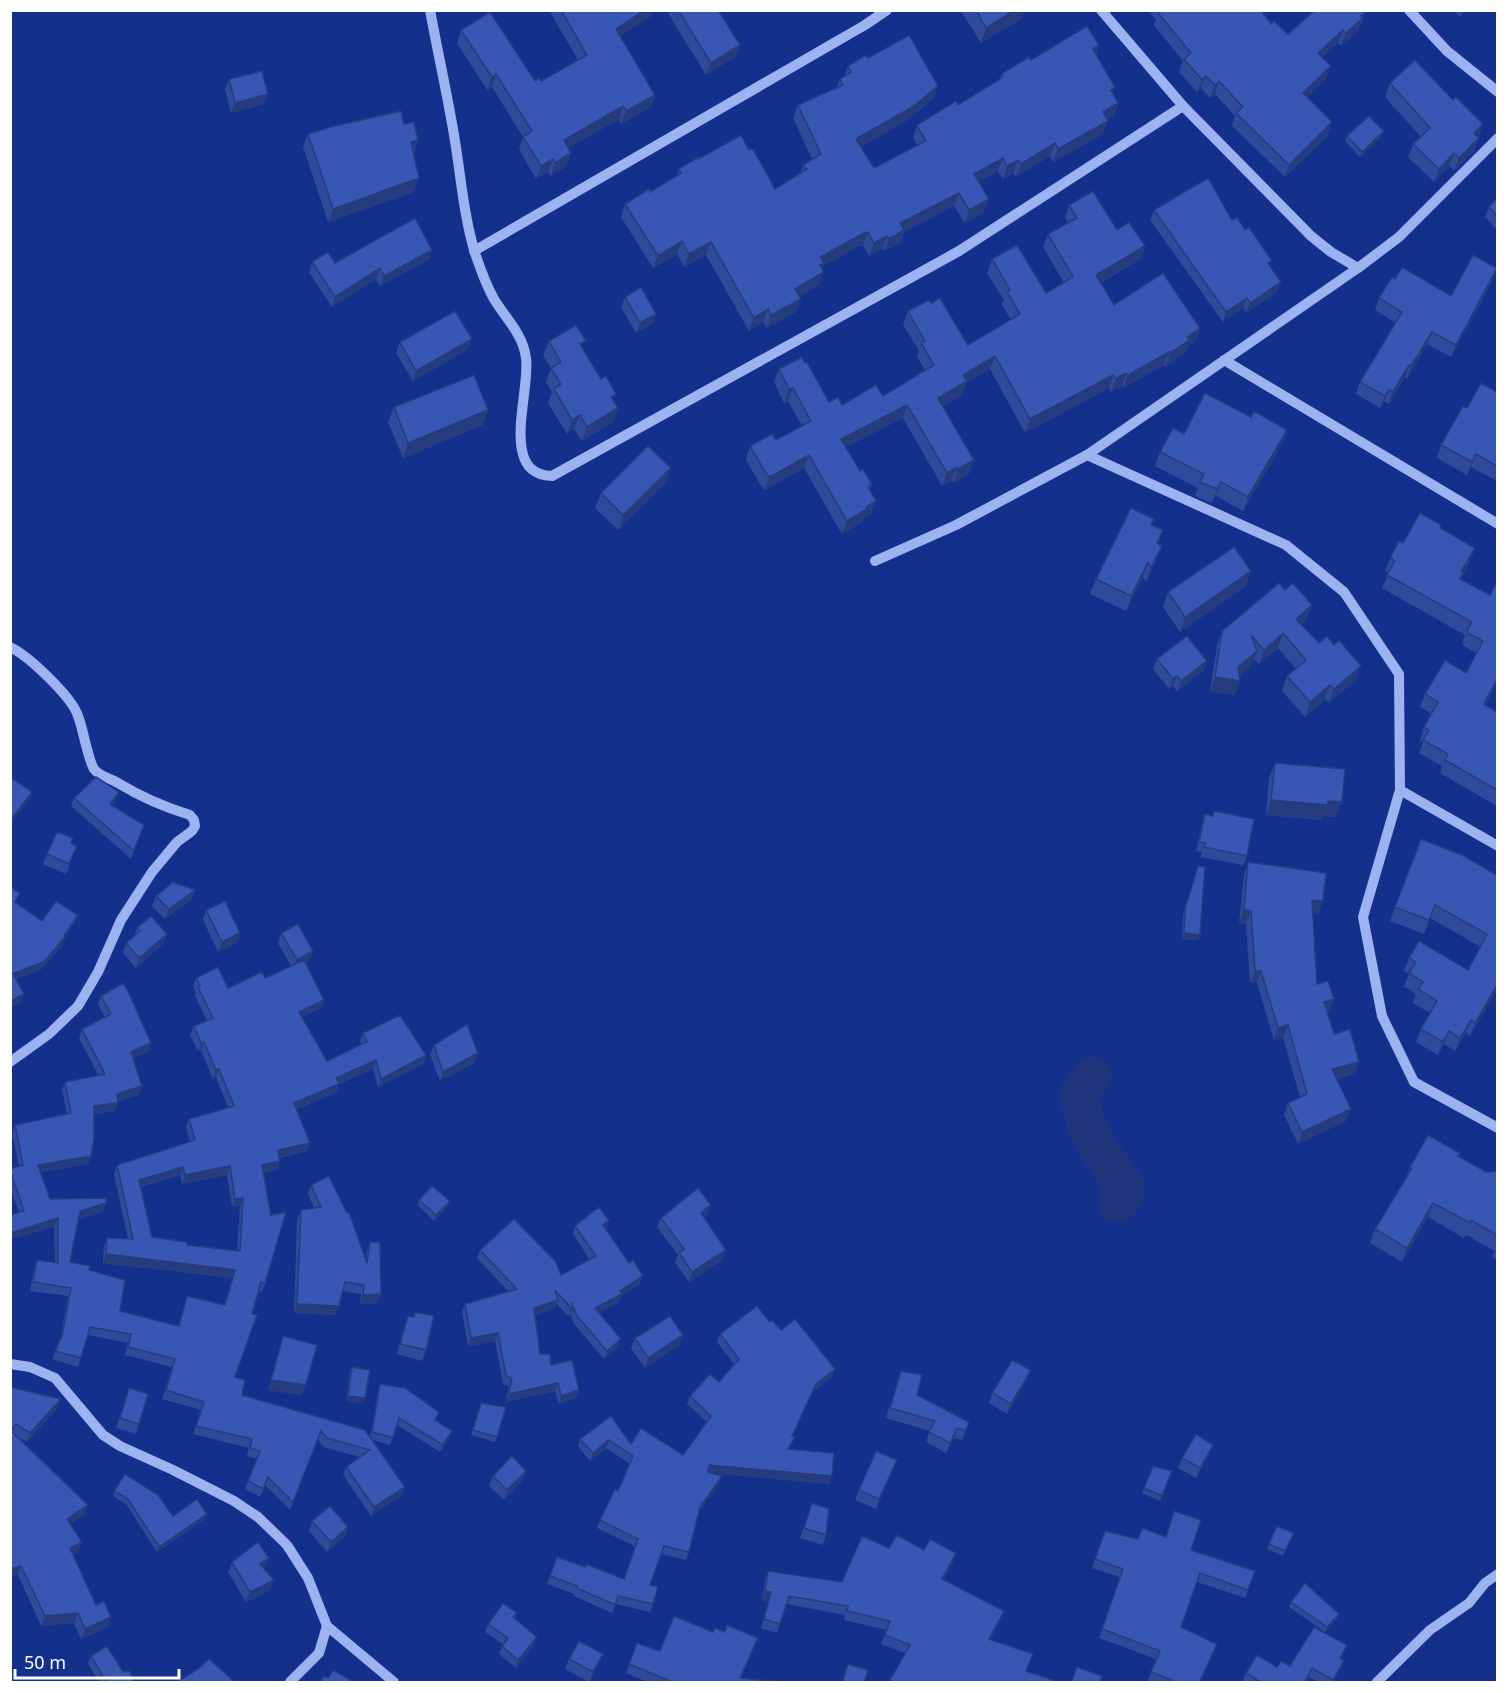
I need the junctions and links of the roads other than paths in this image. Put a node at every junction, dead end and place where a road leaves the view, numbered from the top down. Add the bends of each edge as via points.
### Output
1 (430, 10) edge
2 (887, 10) edge
3 (1101, 10) edge
4 (1409, 10) edge
5 (1497, 92) edge
6 (1183, 106) junction
7 (1497, 138) edge
8 (474, 251) junction
9 (1358, 268) junction
10 (1224, 360) junction
11 (1087, 455) junction
12 (1497, 524) edge
13 (874, 561) dead end
14 (10, 647) edge
15 (1400, 790) junction
16 (1497, 846) edge
17 (10, 1062) edge
18 (1497, 1128) edge
19 (10, 1364) edge
20 (1497, 1574) edge
21 (327, 1626) junction
22 (290, 1683) edge
23 (394, 1683) edge
24 (1377, 1683) edge

1 - 8 street
2 - 8 street
3 - 6 street
4 - 5 street via 1447,51
6 - 8 street via 959,251 552,476 536,473 521,452 527,377 525,351 515,328 494,300
6 - 9 street via 1311,236
7 - 9 street via 1399,237
9 - 10 street
10 - 11 street
10 - 12 street
11 - 13 street via 956,525
11 - 15 street via 1286,545 1344,592 1399,674
14 - 17 street via 48,677 77,712 93,767 100,774 153,803 190,815 195,826 152,872 121,920 78,1006 49,1034
15 - 16 street
15 - 18 street via 1363,917 1382,1016 1414,1082
19 - 21 street via 30,1367 55,1378 103,1435 120,1446 258,1517 298,1561
20 - 24 street via 1469,1603 1430,1630
21 - 22 street via 319,1653
21 - 23 street

